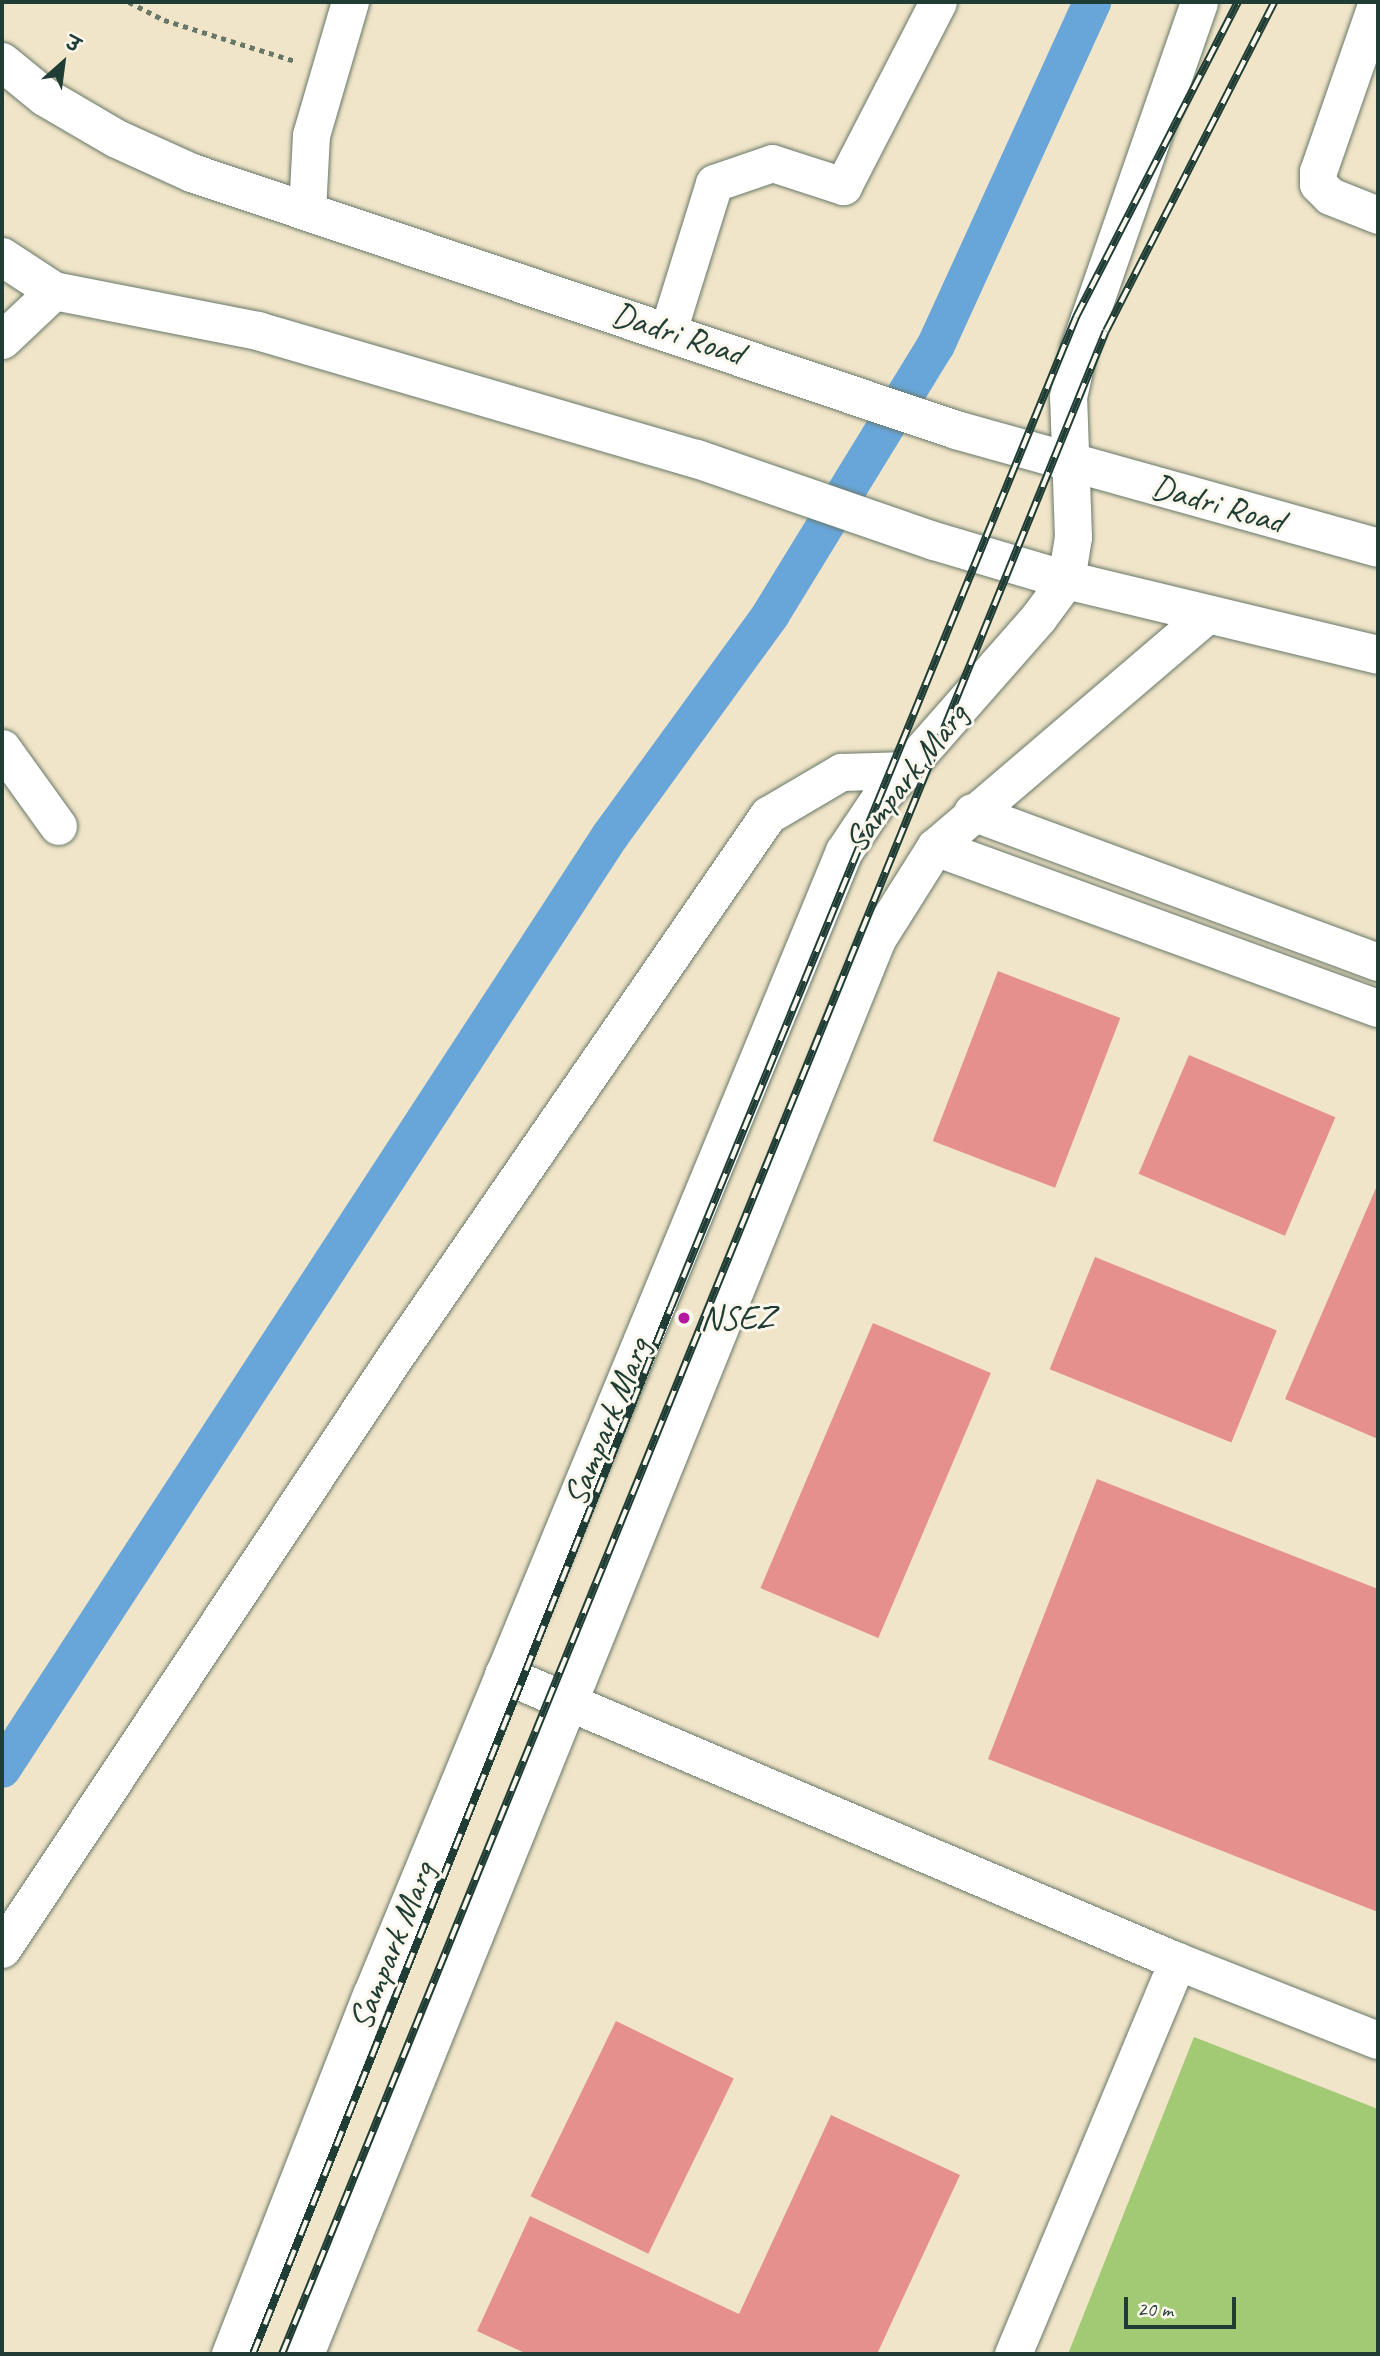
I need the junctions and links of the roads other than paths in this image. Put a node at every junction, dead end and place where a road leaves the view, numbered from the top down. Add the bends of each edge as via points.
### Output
1 (350, 2) edge
2 (938, 2) edge
3 (1199, 2) edge
4 (1377, 2) edge
5 (2, 62) edge
6 (307, 211) junction
7 (1378, 215) edge
8 (2, 257) edge
9 (54, 291) junction
10 (667, 331) junction
11 (2, 340) edge
12 (1067, 460) junction
13 (1378, 548) edge
14 (1066, 580) junction
15 (1205, 617) junction
16 (1378, 655) edge
17 (2, 748) edge
18 (908, 770) junction
19 (972, 812) junction
20 (58, 826) dead end
21 (935, 847) junction
22 (1378, 962) edge
23 (1378, 1008) edge
24 (503, 1674) junction
25 (569, 1700) junction
26 (2, 1949) edge
27 (1177, 1961) junction
28 (1378, 2040) edge
29 (230, 2354) edge
30 (305, 2354) edge
31 (1013, 2354) edge

1 - 6 street via 311,135
2 - 10 street via 843,186 772,163 714,183
3 - 12 street via 1079,348 1068,397
4 - 7 street via 1318,171 1318,184 1330,196
5 - 6 main road, Dadri Road via 45,97 117,139 191,173
6 - 10 main road, Dadri Road
8 - 9 main road
9 - 11 street
9 - 14 main road via 258,331 697,459 933,541
10 - 12 main road, Dadri Road via 956,430
12 - 13 main road, Dadri Road
12 - 14 street via 1073,537
14 - 15 main road
14 - 18 street, Sampark Marg
15 - 16 main road
15 - 19 street, Sampark Marg
17 - 20 street
18 - 24 street, Sampark Marg via 879,799 844,851
18 - 26 street via 841,772 768,815 396,1355
19 - 21 street, Sampark Marg
19 - 22 street
21 - 23 street
21 - 25 street, Sampark Marg via 877,939
24 - 25 street
24 - 29 street, Sampark Marg
25 - 27 street
25 - 30 street, Sampark Marg
27 - 28 street
27 - 31 street

